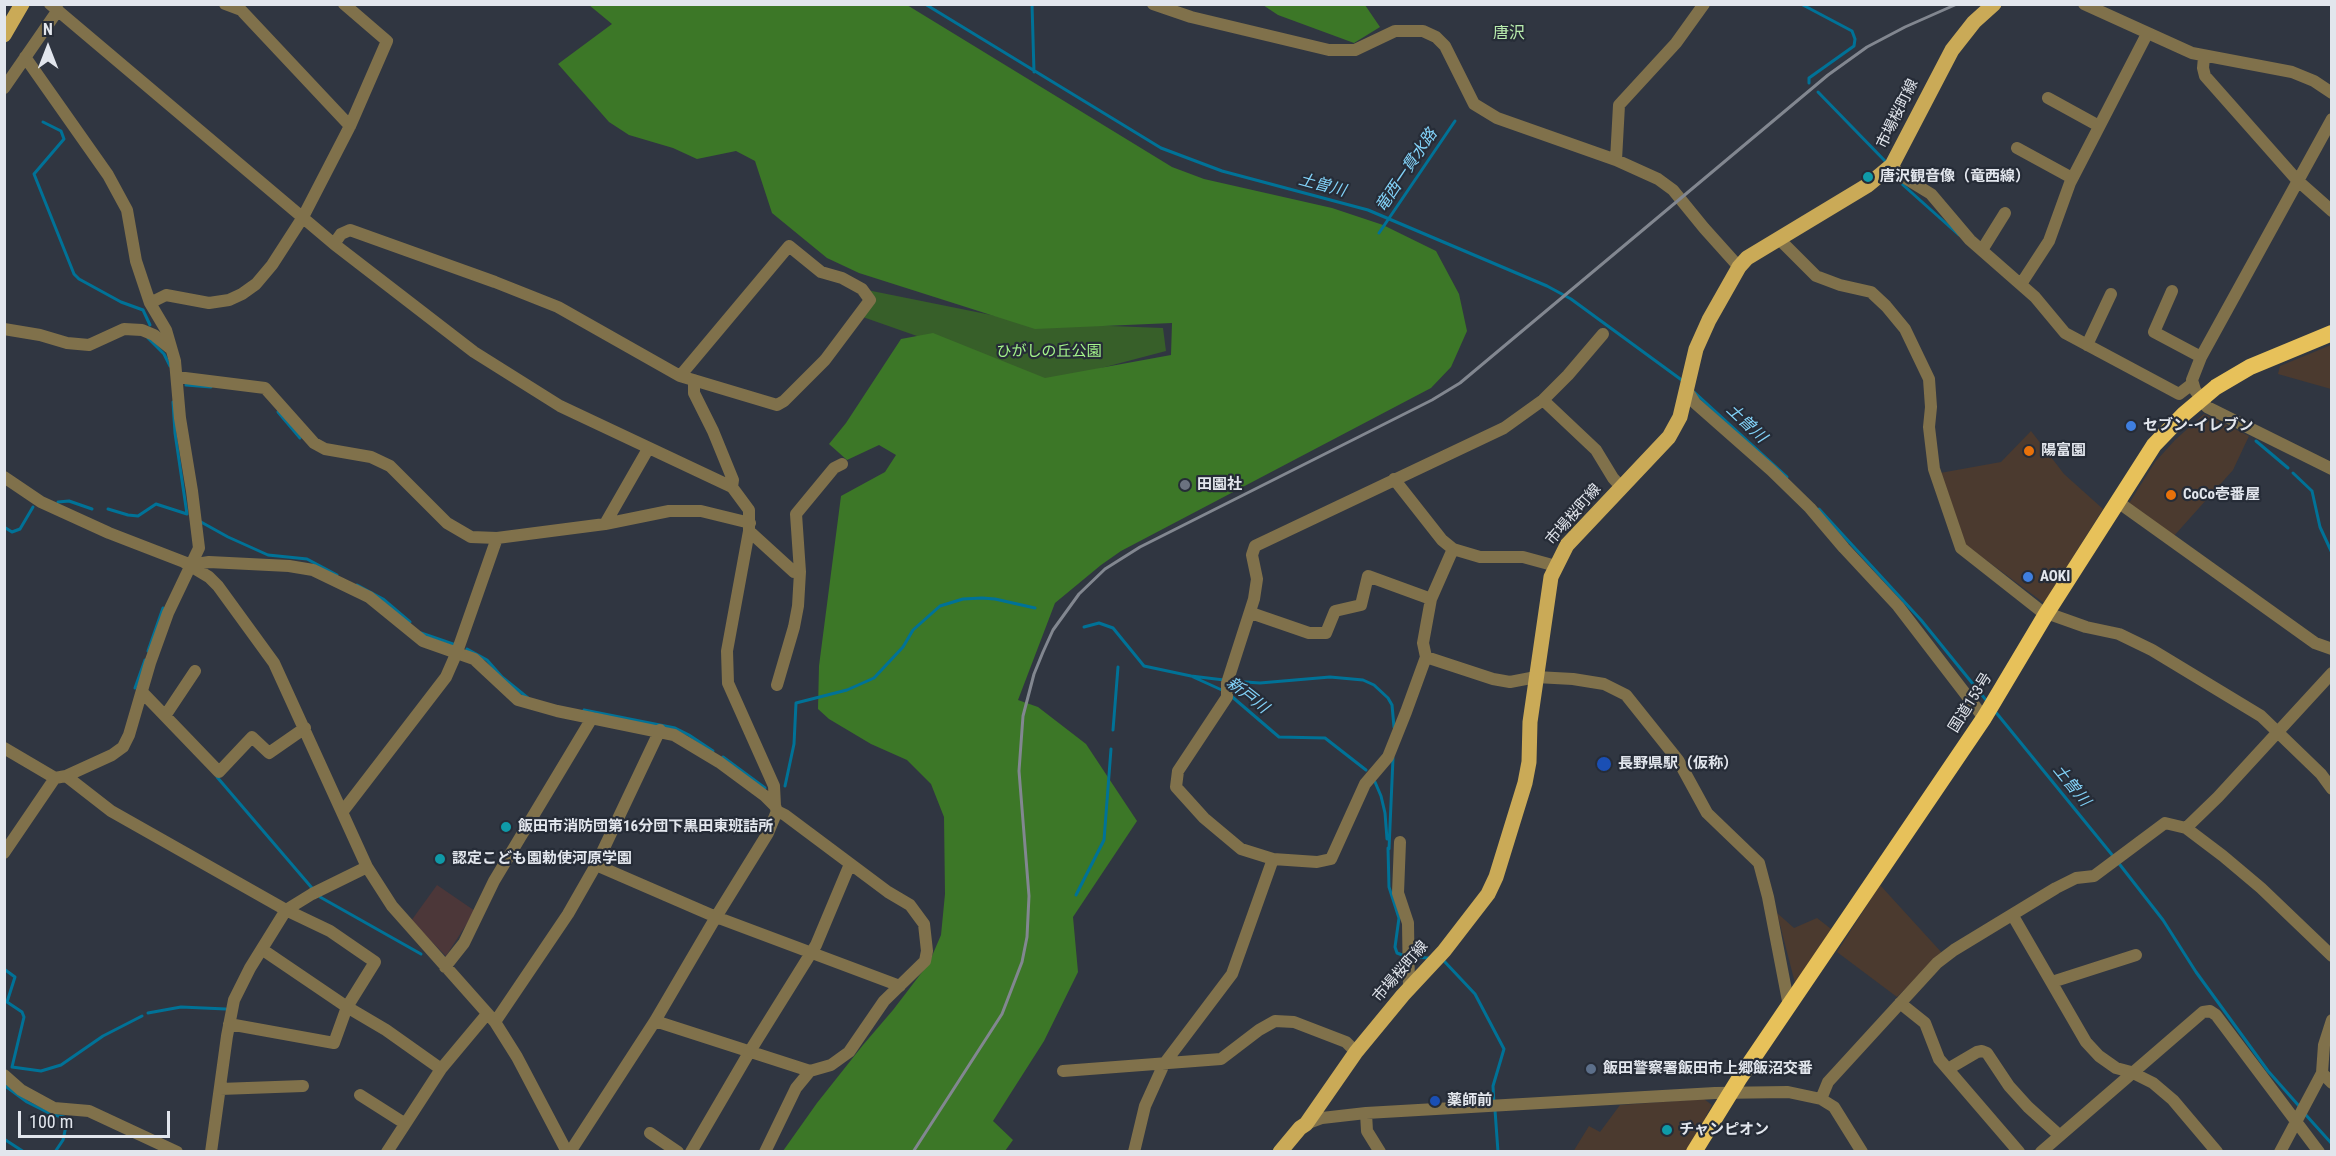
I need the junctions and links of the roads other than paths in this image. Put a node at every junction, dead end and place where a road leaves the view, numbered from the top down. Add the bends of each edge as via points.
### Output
1 (22, 4) edge
2 (225, 4) edge
3 (344, 4) edge
4 (1153, 4) edge
5 (1704, 4) edge
6 (1994, 4) edge
7 (2084, 4) edge
8 (54, 7) edge
9 (243, 7) edge
10 (2147, 34) junction
11 (4, 36) edge
12 (26, 57) junction
13 (2204, 57) junction
14 (4, 88) edge
15 (2331, 93) edge
16 (2048, 98) dead end
17 (2331, 119) edge
18 (351, 126) junction
19 (2099, 126) junction
20 (2017, 148) dead end
21 (1616, 160) junction
22 (1892, 165) junction
23 (2072, 178) junction
24 (2297, 180) junction
25 (2331, 211) edge
26 (2005, 213) dead end
27 (303, 217) junction
28 (1779, 239) junction
29 (334, 244) junction
30 (1982, 250) junction
31 (1739, 267) junction
32 (2021, 284) junction
33 (2172, 291) dead end
34 (2111, 294) dead end
35 (150, 303) junction
36 (4, 329) edge
37 (2331, 333) edge
38 (1603, 334) dead end
39 (2087, 345) junction
40 (170, 348) junction
41 (2201, 357) junction
42 (680, 376) junction
43 (177, 377) junction
44 (694, 380) junction
45 (2192, 384) junction
46 (1688, 385) junction
47 (2203, 399) junction
48 (1543, 400) junction
49 (648, 448) junction
50 (842, 464) dead end
51 (2331, 470) edge
52 (4, 477) edge
53 (1394, 479) junction
54 (732, 487) junction
55 (1622, 488) junction
56 (2118, 502) junction
57 (605, 524) junction
58 (750, 527) junction
59 (497, 538) junction
60 (1453, 549) junction
61 (190, 565) junction
62 (1556, 566) junction
63 (800, 572) junction
64 (1431, 599) junction
65 (1251, 613) junction
66 (2046, 614) junction
67 (2331, 649) edge
68 (457, 652) junction
69 (1426, 657) junction
70 (195, 671) dead end
71 (2331, 673) edge
72 (1536, 676) junction
73 (777, 686) dead end
74 (142, 692) junction
75 (1988, 711) junction
76 (165, 716) junction
77 (592, 718) junction
78 (304, 728) junction
79 (660, 730) junction
80 (2278, 731) junction
81 (4, 748) edge
82 (61, 777) junction
83 (2331, 789) edge
84 (776, 809) junction
85 (343, 811) junction
86 (2186, 828) junction
87 (1400, 843) dead end
88 (4, 853) edge
89 (1274, 859) junction
90 (850, 864) junction
91 (596, 865) junction
92 (367, 867) junction
93 (286, 910) junction
94 (2013, 916) junction
95 (716, 917) junction
96 (262, 950) junction
97 (811, 952) junction
98 (2136, 955) dead end
99 (2331, 956) edge
100 (445, 967) junction
101 (2052, 982) junction
102 (900, 986) junction
103 (1408, 990) junction
104 (1900, 1003) junction
105 (1789, 1006) junction
106 (346, 1007) junction
107 (491, 1018) junction
108 (2331, 1020) edge
109 (655, 1022) junction
110 (229, 1024) junction
111 (750, 1051) junction
112 (1356, 1052) junction
113 (1164, 1064) junction
114 (441, 1070) junction
115 (1948, 1070) junction
116 (810, 1071) junction
117 (1063, 1071) dead end
118 (2131, 1072) junction
119 (2322, 1073) junction
120 (4, 1075) edge
121 (2331, 1083) edge
122 (303, 1086) dead end
123 (220, 1089) junction
124 (1731, 1093) junction
125 (360, 1095) dead end
126 (1821, 1100) junction
127 (1366, 1113) junction
128 (2298, 1119) junction
129 (405, 1123) junction
130 (1306, 1124) junction
131 (650, 1133) dead end
132 (2059, 1135) junction
133 (1861, 1151) edge
134 (177, 1152) edge
135 (211, 1152) edge
136 (387, 1152) edge
137 (569, 1152) edge
138 (678, 1152) edge
139 (691, 1152) edge
140 (765, 1152) edge
141 (1134, 1152) edge
142 (1280, 1152) edge
143 (1380, 1152) edge
144 (1694, 1152) edge
145 (2019, 1152) edge
146 (2041, 1152) edge
147 (2217, 1152) edge
148 (2280, 1152) edge
149 (2319, 1152) edge

1 - 11 main road
2 - 9 street
3 - 18 street via 387,41
4 - 21 street via 1329,50 1354,50 1395,31 1423,31 1445,46 1474,104 1497,118
5 - 21 street via 1676,44 1619,105
6 - 22 main road, 市場桜町線 via 1952,50
7 - 10 street
8 - 12 street
8 - 27 street
9 - 18 street
10 - 13 street
10 - 19 street
12 - 14 street
12 - 35 street via 108,175 127,210 136,261
13 - 15 street via 2292,72
13 - 24 street via 2205,76
16 - 19 street
17 - 24 street
18 - 27 street
19 - 23 street
20 - 23 street
21 - 31 street via 1673,190
22 - 28 main road, 市場桜町線 via 1868,185
22 - 30 street via 1900,175 1931,194
23 - 32 street via 2049,242
24 - 25 street
24 - 41 street
26 - 30 street
27 - 29 street
27 - 35 street via 272,265 242,294 209,303 166,295
28 - 31 main road, 市場桜町線
28 - 66 street via 1816,276 1871,292 1905,329 1929,380 1934,469 1961,548
29 - 42 street via 350,230 495,282 558,307
29 - 49 street via 494,366 560,406
30 - 32 street
31 - 46 main road, 市場桜町線 via 1696,349
32 - 39 street via 2065,333
33 - 41 street via 2154,333
34 - 39 street
35 - 40 street via 166,330
36 - 40 street via 89,345 124,329 142,330
37 - 47 highway, 国道153号 via 2250,367
38 - 48 street
39 - 45 street via 2179,394
40 - 43 street
41 - 45 street
42 - 44 street
42 - 44 street via 789,246 821,272 862,289 870,300 825,360 777,405
43 - 59 street via 266,388 314,443 371,457 390,466 429,507 460,532 471,537
43 - 61 street via 199,548
44 - 54 street via 694,393 713,430 733,480
45 - 47 street
46 - 55 main road, 市場桜町線 via 1680,417 1669,437
46 - 75 street via 1695,403 1810,508
47 - 51 street via 2207,407
47 - 56 highway, 国道153号 via 2154,445
48 - 53 street via 1504,428
48 - 55 street via 1596,450
49 - 54 street
49 - 57 street
50 - 63 street via 834,468 796,514
52 - 61 street via 41,502
53 - 60 street
53 - 65 street via 1255,546 1252,555 1257,579
54 - 58 street via 749,510
55 - 62 main road, 市場桜町線 via 1568,545
56 - 66 highway, 国道153号
56 - 67 street via 2315,643
57 - 58 street via 669,511 701,511
57 - 59 street
58 - 63 street via 794,572
58 - 84 street via 727,651 728,683 774,786
59 - 68 street
60 - 62 street via 1480,557 1523,557
60 - 64 street
61 - 68 street via 209,562 313,570 369,597 423,641
61 - 74 street via 168,613
61 - 78 street via 218,586 266,651
62 - 72 main road, 市場桜町線 via 1547,597
63 - 73 street via 794,627
64 - 65 street via 1368,576 1361,605 1335,612 1326,633 1309,633
64 - 69 street via 1422,643
65 - 89 street via 1227,692 1178,771 1176,787 1204,818 1241,849
66 - 75 highway, 国道153号
66 - 80 street via 2118,634 2152,650 2261,716
68 - 77 street via 474,659 518,700
68 - 85 street via 446,676
69 - 72 street via 1502,681
69 - 89 street via 1388,756 1365,784 1331,859
70 - 76 street
71 - 80 street
72 - 103 main road, 市場桜町線 via 1525,783 1496,877 1488,894 1444,951
72 - 105 street via 1604,684 1626,695 1678,760 1707,813 1759,863
74 - 76 street
74 - 82 street via 123,747
75 - 105 highway, 国道153号
76 - 78 street via 219,772 252,737 269,753
77 - 79 street
77 - 100 street via 494,881 464,943
78 - 85 street
79 - 84 street via 719,762 765,796
79 - 91 street
80 - 83 street
80 - 86 street
81 - 82 street
82 - 88 street
82 - 93 street via 111,811
84 - 90 street
84 - 95 street via 768,833
85 - 92 street
86 - 94 street via 2165,823 2094,876 2076,878
86 - 99 street via 2261,888
87 - 103 street via 1398,892 1408,923
89 - 113 street via 1232,974
90 - 97 street
90 - 102 street via 910,904 924,924 925,961
91 - 95 street
91 - 107 street via 568,914
92 - 93 street
92 - 100 street via 392,906
93 - 96 street
93 - 106 street via 330,931 375,962
94 - 101 street
94 - 104 street via 1937,963
95 - 97 street
95 - 109 street
96 - 106 street
96 - 110 street via 234,1000
97 - 102 street
97 - 111 street
98 - 101 street
100 - 107 street
101 - 118 street via 2086,1042 2116,1068
102 - 116 street via 884,1001 849,1052 831,1065
103 - 112 main road, 市場桜町線
104 - 115 street via 1925,1023 1939,1059
104 - 126 street via 1828,1082
105 - 124 highway, 国道153号
106 - 110 street via 334,1043
106 - 114 street via 378,1024
107 - 114 street
107 - 137 street
108 - 119 street
109 - 111 street
109 - 137 street
110 - 123 street
111 - 116 street
111 - 139 street
112 - 113 street via 1346,1042 1294,1022 1275,1021 1221,1059
112 - 130 main road, 市場桜町線
113 - 117 street
113 - 141 street via 1145,1106
114 - 129 street
115 - 132 street via 1977,1052 1987,1053 2009,1086
115 - 145 street
116 - 140 street via 796,1088
118 - 128 street via 2203,1012 2210,1011
118 - 132 street
118 - 147 street via 2153,1083 2173,1100
119 - 121 street
119 - 128 street
120 - 134 street via 21,1090 54,1108 89,1111
122 - 123 street
123 - 135 street
124 - 126 street via 1788,1092
124 - 127 street
124 - 144 highway, 国道153号
125 - 129 street
126 - 133 street via 1834,1107
127 - 130 street via 1322,1118
127 - 143 street via 1367,1131
128 - 148 street
128 - 149 street
129 - 136 street
130 - 142 main road, 市場桜町線
131 - 138 street
132 - 146 street

